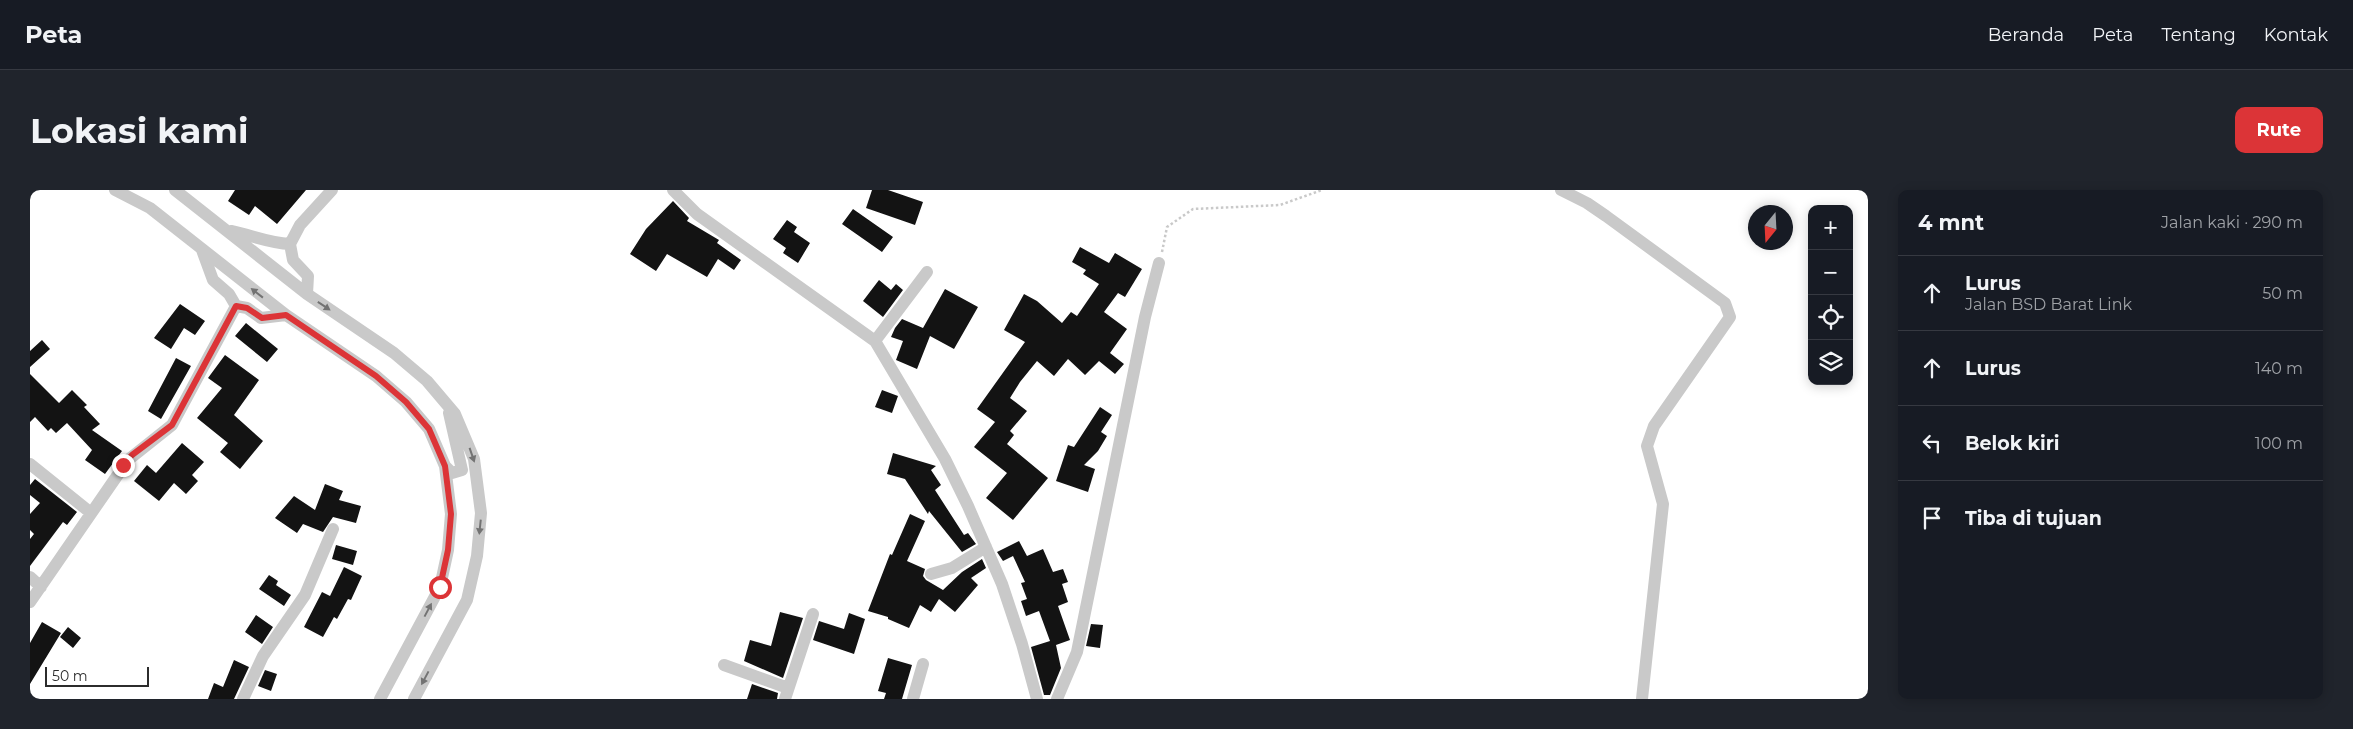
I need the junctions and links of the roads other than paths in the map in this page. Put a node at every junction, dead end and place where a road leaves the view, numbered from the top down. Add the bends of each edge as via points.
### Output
1 (115, 190) edge
2 (175, 190) edge
3 (332, 190) edge
4 (673, 190) edge
5 (1561, 190) edge
6 (228, 231) junction
7 (290, 244) junction
8 (201, 249) junction
9 (1159, 263) road end
10 (926, 272) dead end
11 (307, 294) junction
12 (236, 306) junction
13 (286, 315) junction
14 (875, 341) junction
15 (448, 405) junction
16 (30, 464) edge
17 (445, 466) junction
18 (91, 513) junction
19 (333, 529) dead end
20 (986, 547) junction
21 (931, 574) dead end
22 (30, 577) edge
23 (41, 587) junction
24 (30, 602) edge
25 (813, 614) dead end
26 (724, 664) dead end
27 (923, 664) dead end
28 (786, 694) edge
29 (243, 699) edge
30 (380, 699) edge
31 (414, 699) edge
32 (913, 699) edge
33 (1037, 699) edge
34 (1057, 699) edge
35 (1642, 699) edge

1 - 8 street via 150,208
2 - 6 street
3 - 7 street via 300,225
4 - 14 street via 697,214
5 - 35 street via 1606,216 1725,303 1730,317 1654,426 1647,446 1663,504
6 - 7 street via 254,235 270,243
6 - 11 street
7 - 11 street via 293,260 308,276
8 - 12 street via 213,280 229,294
13 -> 8 street
9 - 34 street via 1145,317 1077,652
10 - 14 street
11 -> 15 street via 394,353 427,381
12 - 13 street via 247,308 262,318
12 - 18 street via 172,425 132,455
13 - 17 street via 376,376 406,402 429,429
14 - 20 street via 945,459
15 - 17 street via 462,470 452,473
15 -> 31 street via 474,459 481,514 477,556 467,600
16 - 18 street
30 -> 17 street via 440,587 451,514
18 - 23 street
19 - 29 street via 306,595 263,656
20 - 21 street via 952,568
20 - 33 street via 1005,592
22 - 23 street
23 - 24 street
25 - 28 street
26 - 28 street
27 - 32 street

